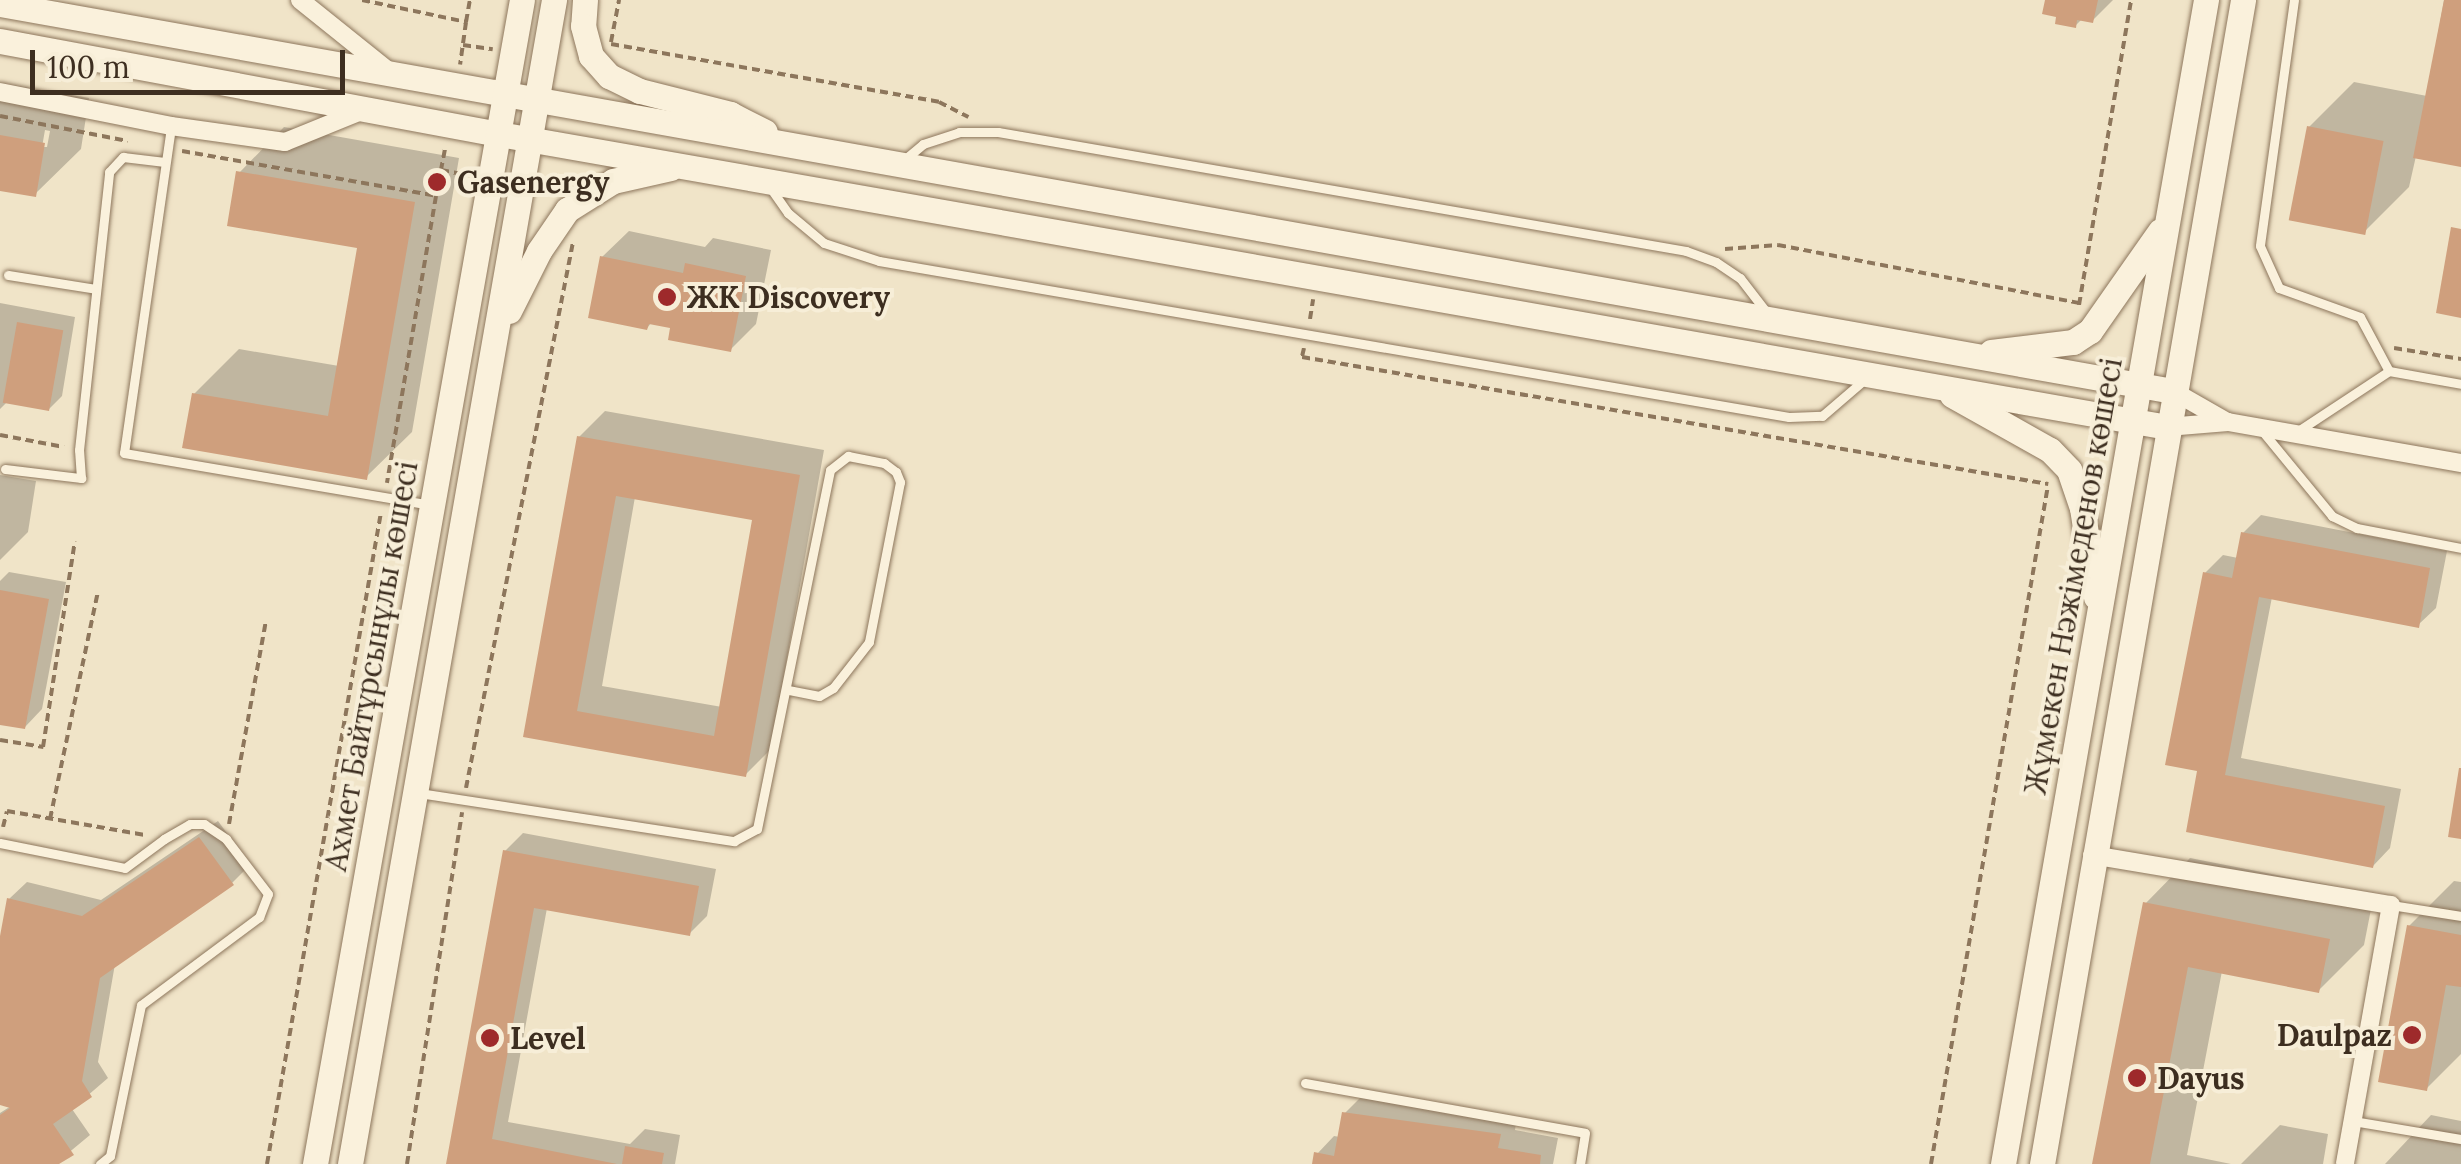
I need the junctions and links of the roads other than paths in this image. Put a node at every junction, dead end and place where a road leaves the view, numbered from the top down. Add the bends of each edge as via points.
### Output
1 (300, 0) edge
2 (522, 0) edge
3 (554, 0) edge
4 (585, 0) edge
5 (2206, 0) edge
6 (2243, 0) edge
7 (2294, 0) edge
8 (0, 4) edge
9 (0, 41) edge
10 (391, 73) junction
11 (0, 92) edge
12 (506, 93) junction
13 (537, 98) junction
14 (371, 108) junction
15 (171, 126) junction
16 (499, 134) junction
17 (532, 139) junction
18 (787, 143) junction
19 (165, 162) junction
20 (900, 163) junction
21 (683, 166) junction
22 (764, 180) junction
23 (2168, 218) junction
24 (8, 274) dead end
25 (96, 289) junction
26 (1771, 319) junction
27 (499, 328) junction
28 (1975, 355) junction
29 (2390, 371) junction
30 (1870, 375) junction
31 (2139, 384) junction
32 (2461, 384) edge
33 (1940, 387) junction
34 (2173, 391) junction
35 (2132, 421) junction
36 (2228, 422) junction
37 (2167, 427) junction
38 (2259, 427) junction
39 (2296, 433) junction
40 (2461, 462) edge
41 (6, 469) dead end
42 (432, 506) junction
43 (2461, 548) edge
44 (2100, 613) junction
45 (787, 690) junction
46 (416, 793) junction
47 (0, 842) edge
48 (2092, 855) junction
49 (2391, 905) junction
50 (2461, 916) edge
51 (1305, 1084) dead end
52 (2353, 1120) junction
53 (2461, 1139) edge
54 (100, 1164) edge
55 (315, 1164) edge
56 (350, 1164) edge
57 (1580, 1164) edge
58 (2002, 1164) edge
59 (2042, 1164) edge
60 (2345, 1164) edge

1 - 10 street
2 - 12 main road, Ахмет Байтұрсынұлы көшесі
3 - 13 main road
4 - 18 main road via 591,56 609,76 640,91 730,114
5 - 23 main road, Жұмекен Нәжімеденов көшесі
6 - 34 main road
7 - 29 lane via 2260,246 2279,288 2360,317
8 - 10 main road
9 - 14 main road
10 - 12 main road
11 - 15 street
12 - 13 main road
12 - 16 main road, Ахмет Байтұрсынұлы көшесі
13 - 17 main road
13 - 18 main road
14 - 15 street via 286,142
14 - 16 main road
15 - 19 lane
16 - 17 main road
16 - 42 main road, Ахмет Байтұрсынұлы көшесі
17 - 21 main road
17 - 27 main road
18 - 20 main road
19 - 25 lane via 123,157 110,172
19 - 42 lane via 124,454
20 - 26 main road
20 - 26 lane via 923,144 959,132 998,132 1686,251 1740,278
21 - 22 main road
21 - 27 main road via 613,181 560,202
22 - 30 main road
22 - 30 lane via 788,214 824,243 879,261 1789,417 1822,416
23 - 28 main road via 2090,331 2073,342
23 - 31 main road, Жұмекен Нәжімеденов көшесі
24 - 25 lane
25 - 41 lane via 81,478
26 - 28 main road
27 - 46 main road
28 - 31 main road
29 - 32 lane
29 - 39 lane
30 - 33 main road
31 - 34 main road
31 - 35 main road, Жұмекен Нәжімеденов көшесі
33 - 35 main road
33 - 44 main road via 2050,450 2068,470 2082,508
34 - 36 street
34 - 37 main road
35 - 37 main road
35 - 44 main road, Жұмекен Нәжімеденов көшесі
36 - 37 street
36 - 38 street
37 - 48 main road
38 - 39 street
38 - 43 lane via 2332,516 2357,528
39 - 40 street
42 - 55 main road, Ахмет Байтұрсынұлы көшесі
44 - 58 main road, Жұмекен Нәжімеденов көшесі
45 - 45 lane via 830,470 848,456 884,463 900,482 869,642 833,688 819,696
45 - 46 lane via 761,816 756,828 734,841
46 - 56 main road
47 - 54 lane via 125,868 190,824 204,824 226,839 268,894 259,917 141,1005 110,1156
48 - 49 street
48 - 59 main road
49 - 50 lane
49 - 52 street
51 - 57 lane via 1585,1133
52 - 53 lane
52 - 60 street

